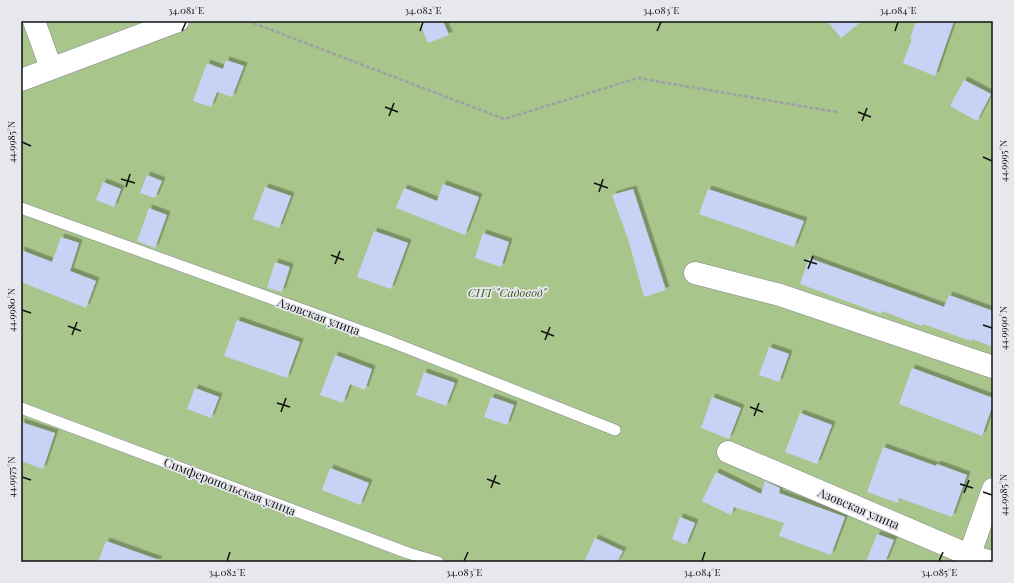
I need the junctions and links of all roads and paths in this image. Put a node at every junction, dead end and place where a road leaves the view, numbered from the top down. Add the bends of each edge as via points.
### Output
1 (34, 21) edge
2 (178, 21) edge
3 (248, 21) edge
4 (51, 68) junction
5 (21, 80) edge
6 (837, 112) dead end
7 (21, 208) edge
8 (695, 274) dead end
9 (993, 367) edge
10 (21, 408) edge
11 (615, 430) dead end
12 (728, 452) dead end
13 (993, 489) edge
14 (968, 559) edge
15 (438, 562) edge
16 (991, 562) edge

1 - 4 street
2 - 4 street
3 - 6 path via 504,119 638,78
4 - 5 street
7 - 11 lane, Азовская улица via 389,341
8 - 9 street via 780,295
10 - 15 lane, Симферопольская улица
12 - 14 street, Азовская улица
13 - 14 street
14 - 16 street, Азовская улица

